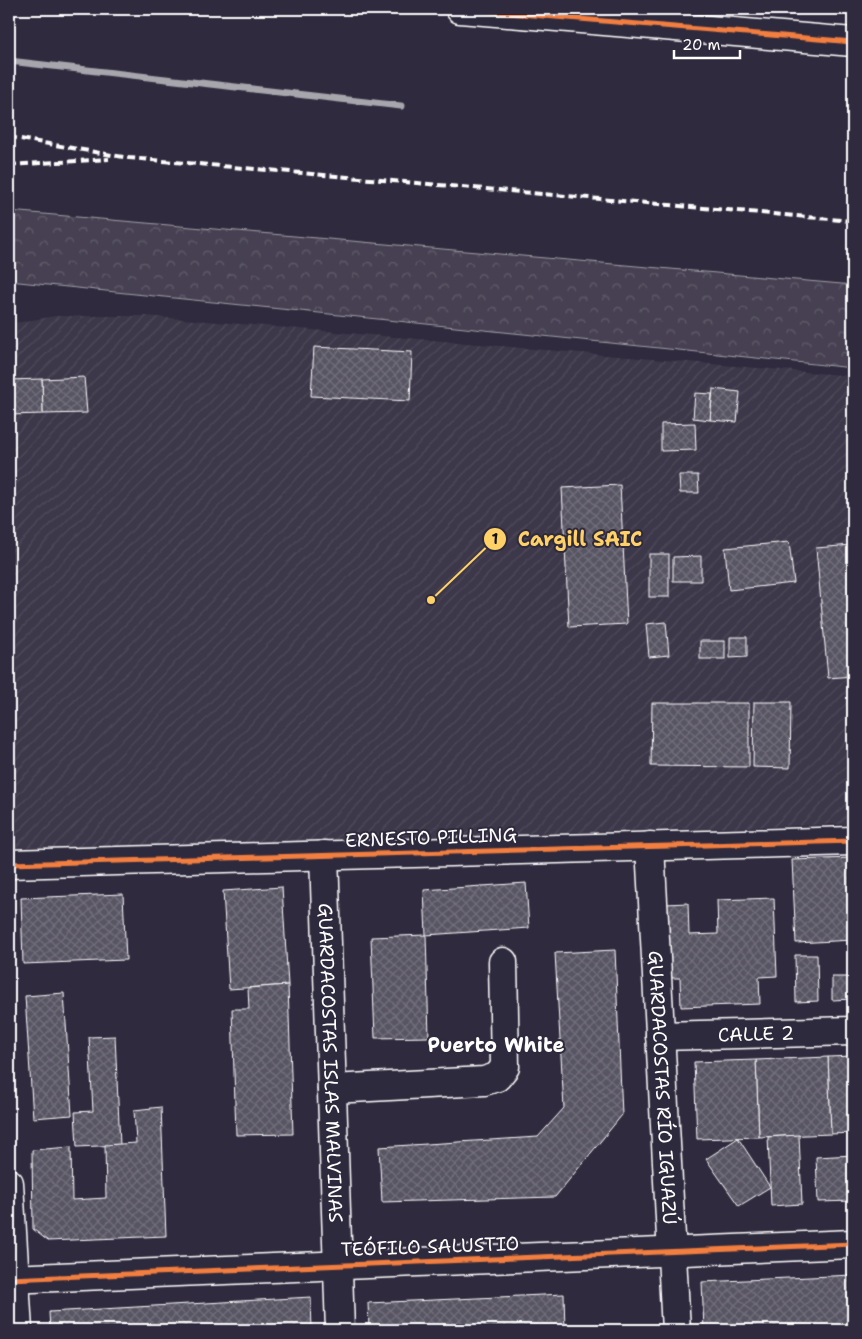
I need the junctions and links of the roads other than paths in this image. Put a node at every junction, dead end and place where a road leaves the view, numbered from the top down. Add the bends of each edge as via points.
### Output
1 (460, 9) edge
2 (716, 19) edge
3 (853, 42) edge
4 (853, 841) edge
5 (650, 846) junction
6 (324, 855) junction
7 (9, 864) edge
8 (504, 962) dead end
9 (853, 1031) edge
10 (660, 1036) junction
11 (332, 1089) junction
12 (9, 1183) edge
13 (853, 1244) edge
14 (672, 1251) junction
15 (338, 1265) junction
16 (12, 1279) edge
17 (18, 1330) edge
18 (340, 1330) edge
19 (676, 1330) edge

1 - 2 street
2 - 3 street
4 - 5 street, ERNESTO PILLING
5 - 6 street, ERNESTO PILLING
5 - 10 street, GUARDACOSTAS RÍO IGUAZÚ
6 - 7 street, ERNESTO PILLING
6 - 11 street, GUARDACOSTAS ISLAS MALVINAS
8 - 11 street via 505,1067 497,1077 484,1081
9 - 10 street, CALLE 2
10 - 14 street, GUARDACOSTAS RÍO IGUAZÚ
11 - 15 street, GUARDACOSTAS ISLAS MALVINAS
12 - 16 street
13 - 14 street, TEÓFILO SALUSTIO
14 - 15 street, TEÓFILO SALUSTIO
14 - 19 street, GUARDACOSTAS RÍO IGUAZÚ
15 - 16 street, TEÓFILO SALUSTIO
15 - 18 street, GUARDACOSTAS ISLAS MALVINAS
16 - 17 street

